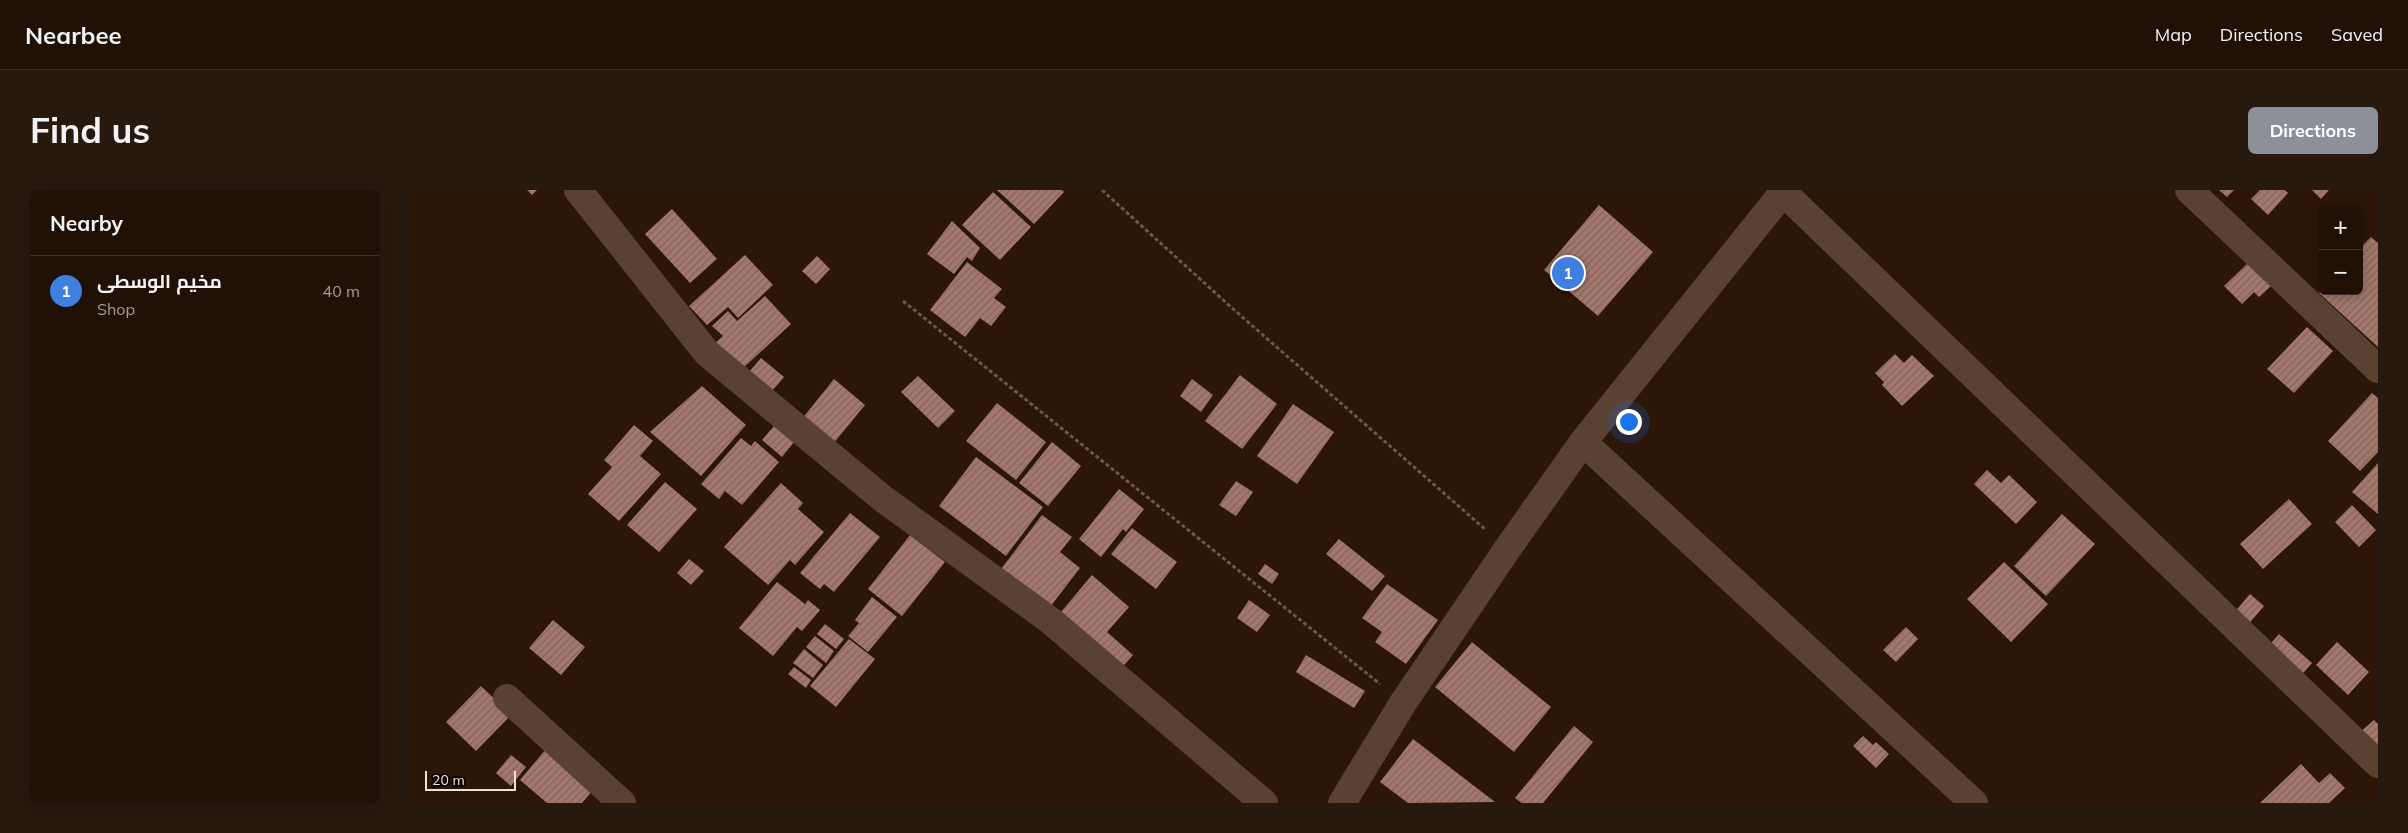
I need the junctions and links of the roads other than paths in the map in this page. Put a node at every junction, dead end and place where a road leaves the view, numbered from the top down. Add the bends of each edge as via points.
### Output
1 (578, 190) edge
2 (2189, 190) edge
3 (1784, 191) edge
4 (2378, 369) edge
5 (1583, 442) junction
6 (507, 698) dead end
7 (2378, 764) edge
8 (622, 803) edge
9 (1264, 803) edge
10 (1342, 803) edge
11 (1974, 803) edge

1 - 9 street via 707,353 882,498 1051,621
2 - 4 street
3 - 5 street
3 - 7 street
5 - 10 street via 1403,703
5 - 11 street
6 - 8 street

